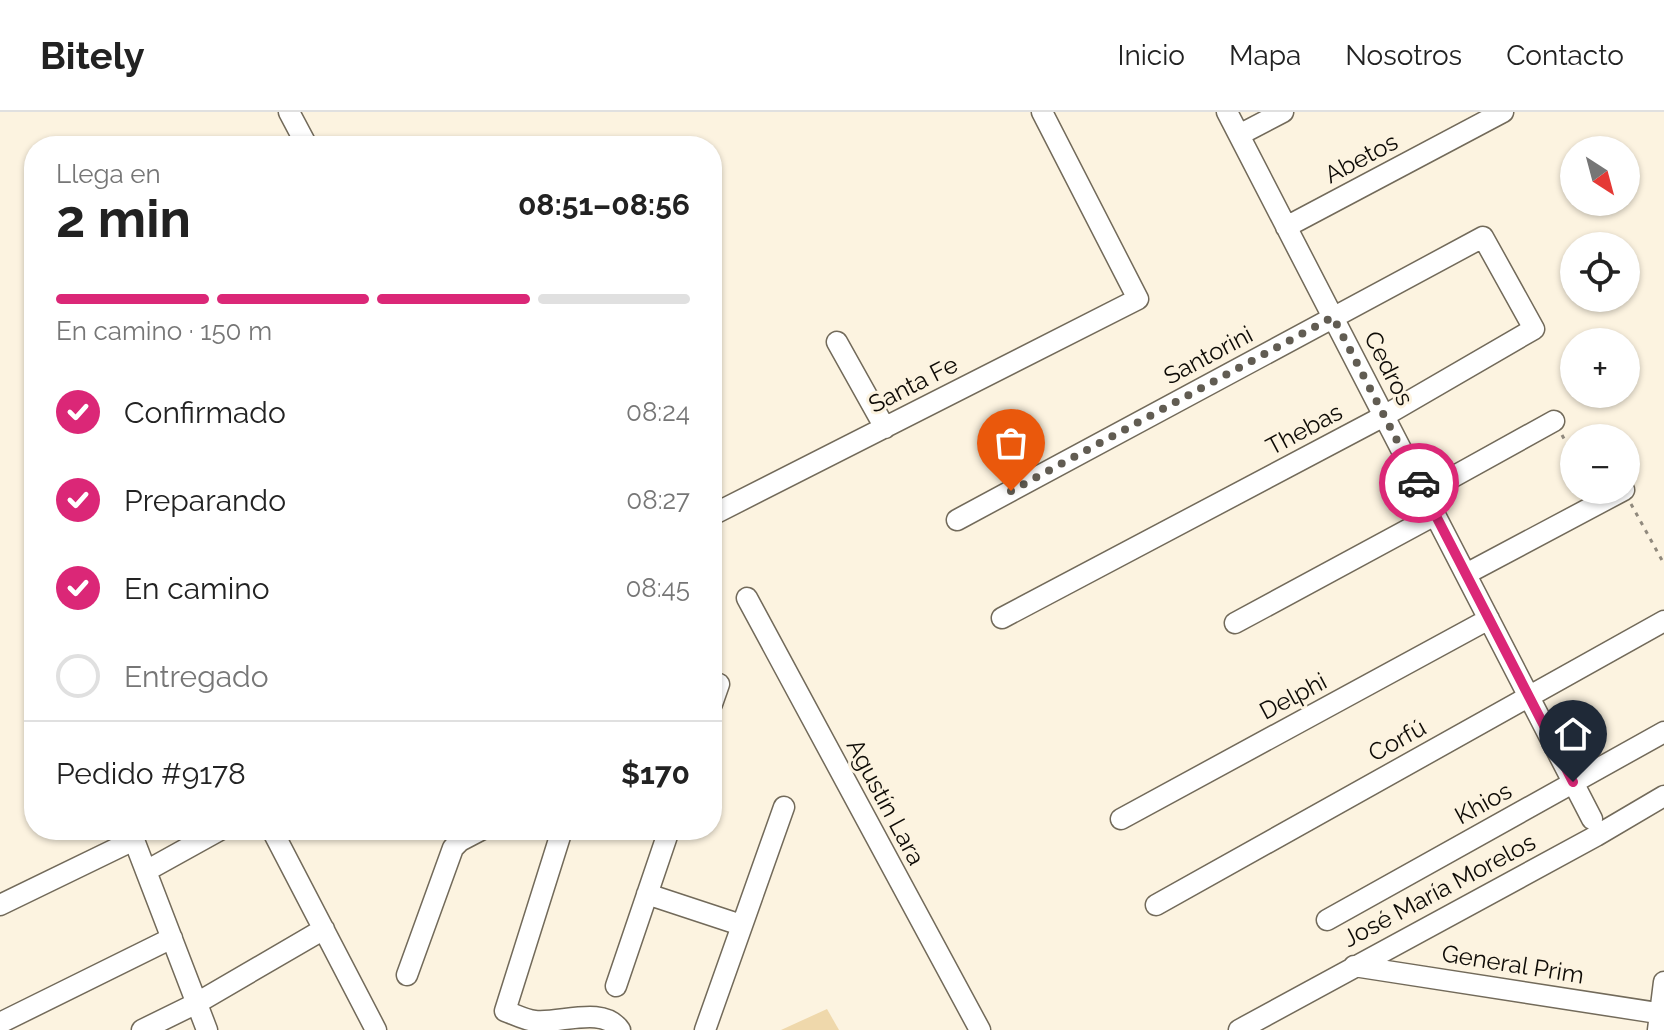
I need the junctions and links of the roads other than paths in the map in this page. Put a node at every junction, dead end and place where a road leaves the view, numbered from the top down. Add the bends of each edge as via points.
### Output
1 (289, 112) edge
2 (1043, 112) edge
3 (1227, 112) edge
4 (1283, 112) edge
5 (1503, 112) edge
6 (1239, 135) junction
7 (302, 136) edge
8 (1286, 227) junction
9 (1483, 237) joint
10 (1333, 317) junction
11 (837, 342) dead end
12 (1384, 416) junction
13 (1554, 421) road end
14 (885, 428) junction
15 (1424, 493) junction
16 (1598, 504) edge
17 (722, 510) edge
18 (1435, 515) junction
19 (957, 520) dead end
20 (1466, 574) junction
21 (747, 598) dead end
22 (1002, 618) dead end
23 (1489, 619) junction
24 (1664, 621) edge
25 (1235, 623) dead end
26 (1529, 697) junction
27 (1664, 732) edge
28 (1573, 782) junction
29 (1664, 796) edge
30 (784, 807) dead end
31 (1121, 819) dead end
32 (1592, 819) dead end
33 (202, 840) edge
34 (277, 840) edge
35 (462, 840) edge
36 (556, 840) edge
37 (666, 840) edge
38 (146, 871) junction
39 (647, 894) junction
40 (0, 905) edge
41 (1156, 905) dead end
42 (1327, 920) dead end
43 (741, 925) junction
44 (324, 929) junction
45 (172, 938) junction
46 (1354, 966) junction
47 (407, 975) dead end
48 (1664, 982) edge
49 (616, 986) dead end
50 (197, 1003) junction
51 (1661, 1019) edge
52 (0, 1023) edge
53 (142, 1030) edge
54 (207, 1030) edge
55 (376, 1030) edge
56 (620, 1030) edge
57 (705, 1030) edge
58 (980, 1030) edge
59 (1239, 1030) edge

1 - 7 street
2 - 14 street, Santa Fe via 1138,299
3 - 6 street, Cedros
4 - 6 street
5 - 8 street, Abetos
6 - 8 street, Cedros
8 - 10 street, Cedros
9 - 10 street, Santorini
9 - 12 street, Thebas via 1534,329
10 - 12 street, Cedros
10 - 19 street, Santorini
11 - 14 street
12 - 15 street, Cedros
12 - 22 street, Thebas
13 - 15 street
14 - 17 street, Santa Fe
15 - 18 street, Cedros
16 - 20 street
18 - 20 street, Cedros
18 - 25 street
20 - 23 street, Cedros
21 - 58 street, Agustín Lara
23 - 26 street, Cedros
23 - 31 street, Delphi
24 - 26 street, Corfú
26 - 28 street, Cedros
26 - 41 street, Corfú
27 - 28 street, Khios
28 - 32 street, Cedros
28 - 42 street, Khios
29 - 46 street, José María Morelos
30 - 43 street
33 - 38 street
34 - 44 street
35 - 47 street via 453,848
36 - 56 street via 505,1011 534,1021 598,1016
37 - 39 street
38 - 40 street via 134,840
38 - 45 street
39 - 43 street
39 - 49 street
43 - 57 street
44 - 50 street
44 - 55 street
45 - 50 street
45 - 52 street
46 - 51 street, General Prim
46 - 59 street, José María Morelos
48 - 51 street
50 - 53 street
50 - 54 street

